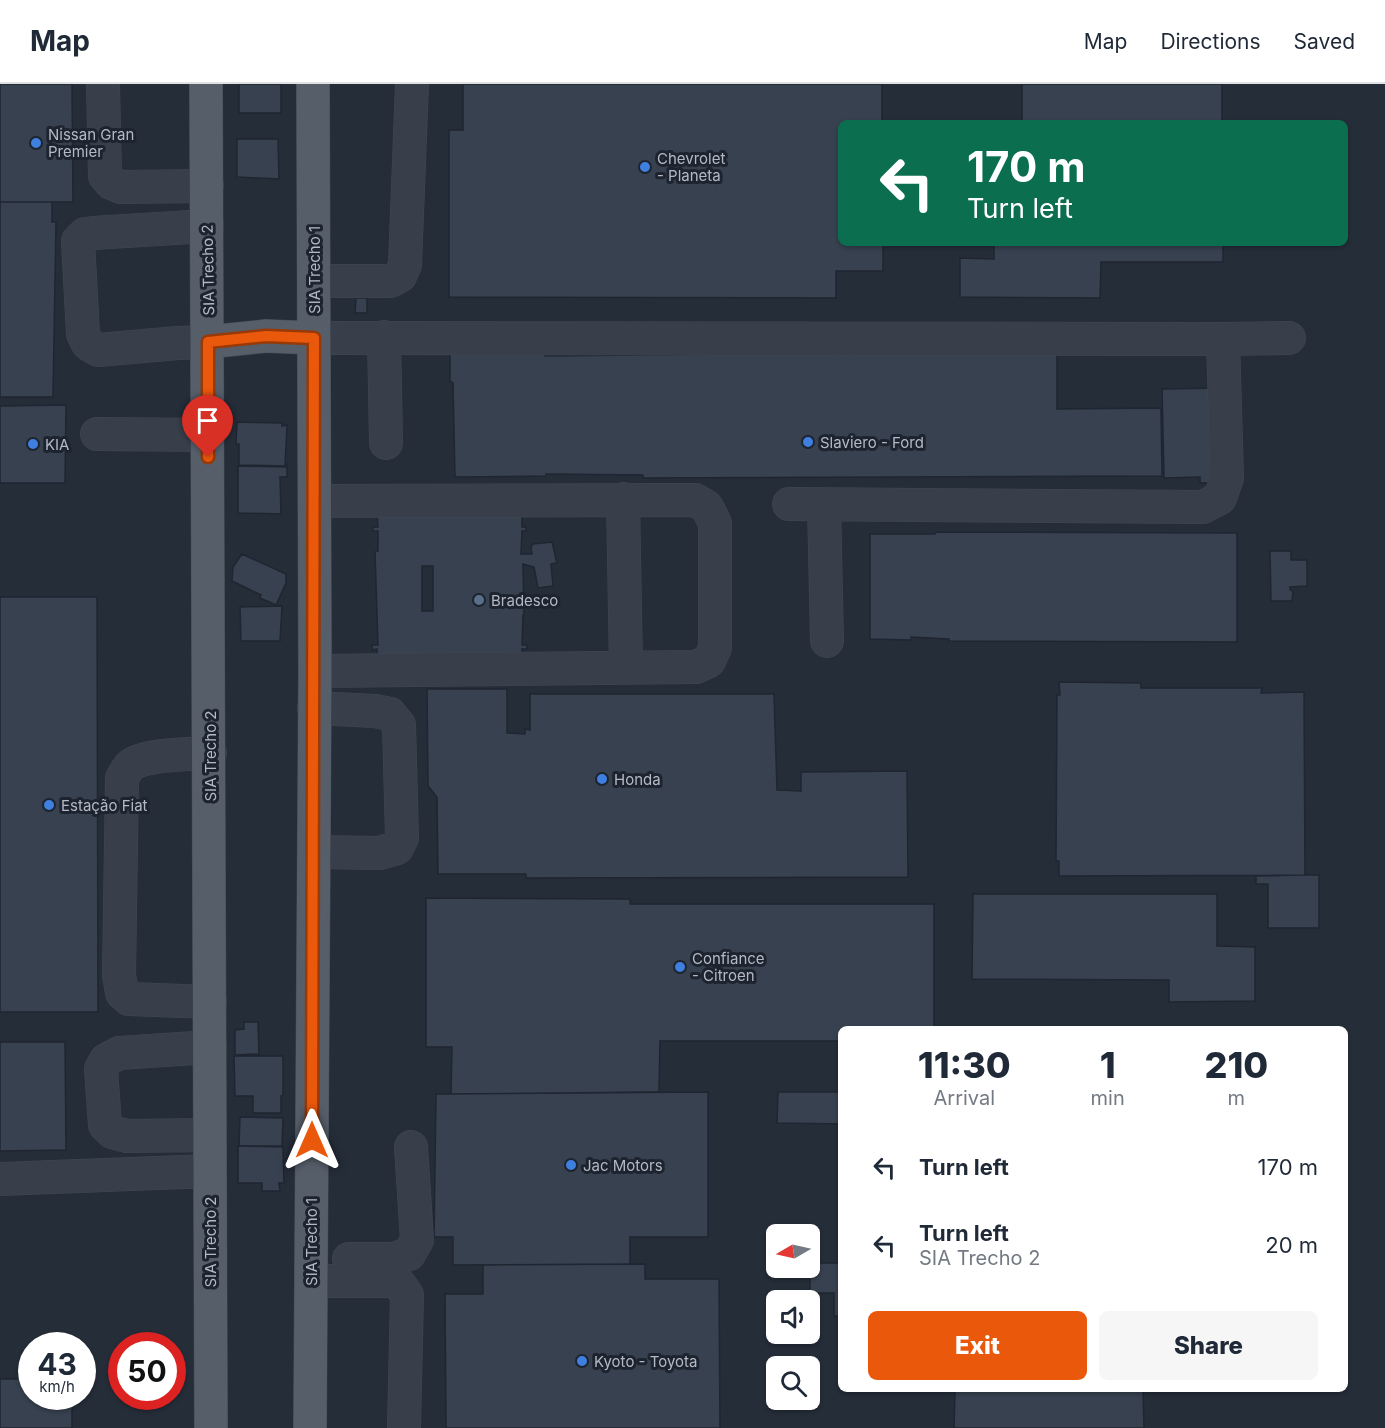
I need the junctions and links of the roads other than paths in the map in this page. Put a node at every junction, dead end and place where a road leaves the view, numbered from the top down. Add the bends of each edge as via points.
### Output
1 (103, 84) edge
2 (206, 84) edge
3 (313, 84) edge
4 (412, 84) edge
5 (207, 186) junction
6 (207, 226) junction
7 (315, 281) junction
8 (384, 337) junction
9 (314, 338) junction
10 (1289, 338) dead end
11 (1223, 339) junction
12 (208, 342) junction
13 (96, 434) dead end
14 (208, 435) junction
15 (386, 443) dead end
16 (623, 499) junction
17 (315, 501) junction
18 (789, 504) dead end
19 (824, 504) junction
20 (827, 641) dead end
21 (626, 668) junction
22 (315, 671) junction
23 (314, 708) junction
24 (210, 753) junction
25 (314, 852) junction
26 (210, 1002) junction
27 (210, 1047) junction
28 (210, 1135) junction
29 (411, 1147) dead end
30 (210, 1171) junction
31 (0, 1179) edge
32 (311, 1270) junction
33 (211, 1428) edge
34 (310, 1428) edge
35 (404, 1428) edge

1 - 5 lane via 105,176 111,183 121,187
2 - 5 main road, SIA Trecho 2
3 - 7 main road, SIA Trecho 1
4 - 7 lane via 405,265 400,276 391,281
5 - 6 main road, SIA Trecho 2
6 - 12 main road, SIA Trecho 2
6 - 12 lane via 93,233 78,241 83,334 88,344 98,350
7 - 9 main road, SIA Trecho 1
8 - 9 lane
8 - 11 lane
8 - 15 lane
9 - 12 main road via 266,336
9 - 17 main road, SIA Trecho 1
10 - 11 lane
11 - 19 lane via 1227,478 1220,498 1203,507
12 - 14 main road, SIA Trecho 2
13 - 14 lane
14 - 24 main road, SIA Trecho 2
16 - 17 lane
16 - 21 lane
16 - 21 lane via 695,500 707,507 715,523 715,648 709,661 696,667
17 - 22 main road, SIA Trecho 1
18 - 19 lane
19 - 20 lane
21 - 22 lane
22 - 23 main road, SIA Trecho 1
23 - 25 main road, SIA Trecho 1
23 - 25 lane via 390,714 399,725 402,838 397,848 379,853
24 - 26 main road, SIA Trecho 2
24 - 26 lane via 167,755 143,761 130,765 122,778 119,975 122,993 129,999
25 - 32 main road, SIA Trecho 1
26 - 27 main road, SIA Trecho 2
27 - 28 main road, SIA Trecho 2
27 - 28 lane via 119,1053 106,1060 101,1069 105,1125 112,1132 127,1136
28 - 30 main road, SIA Trecho 2
29 - 32 lane via 417,1240 409,1254
30 - 31 lane
30 - 33 main road, SIA Trecho 2
32 - 34 main road, SIA Trecho 1
32 - 35 lane via 390,1281 407,1295

